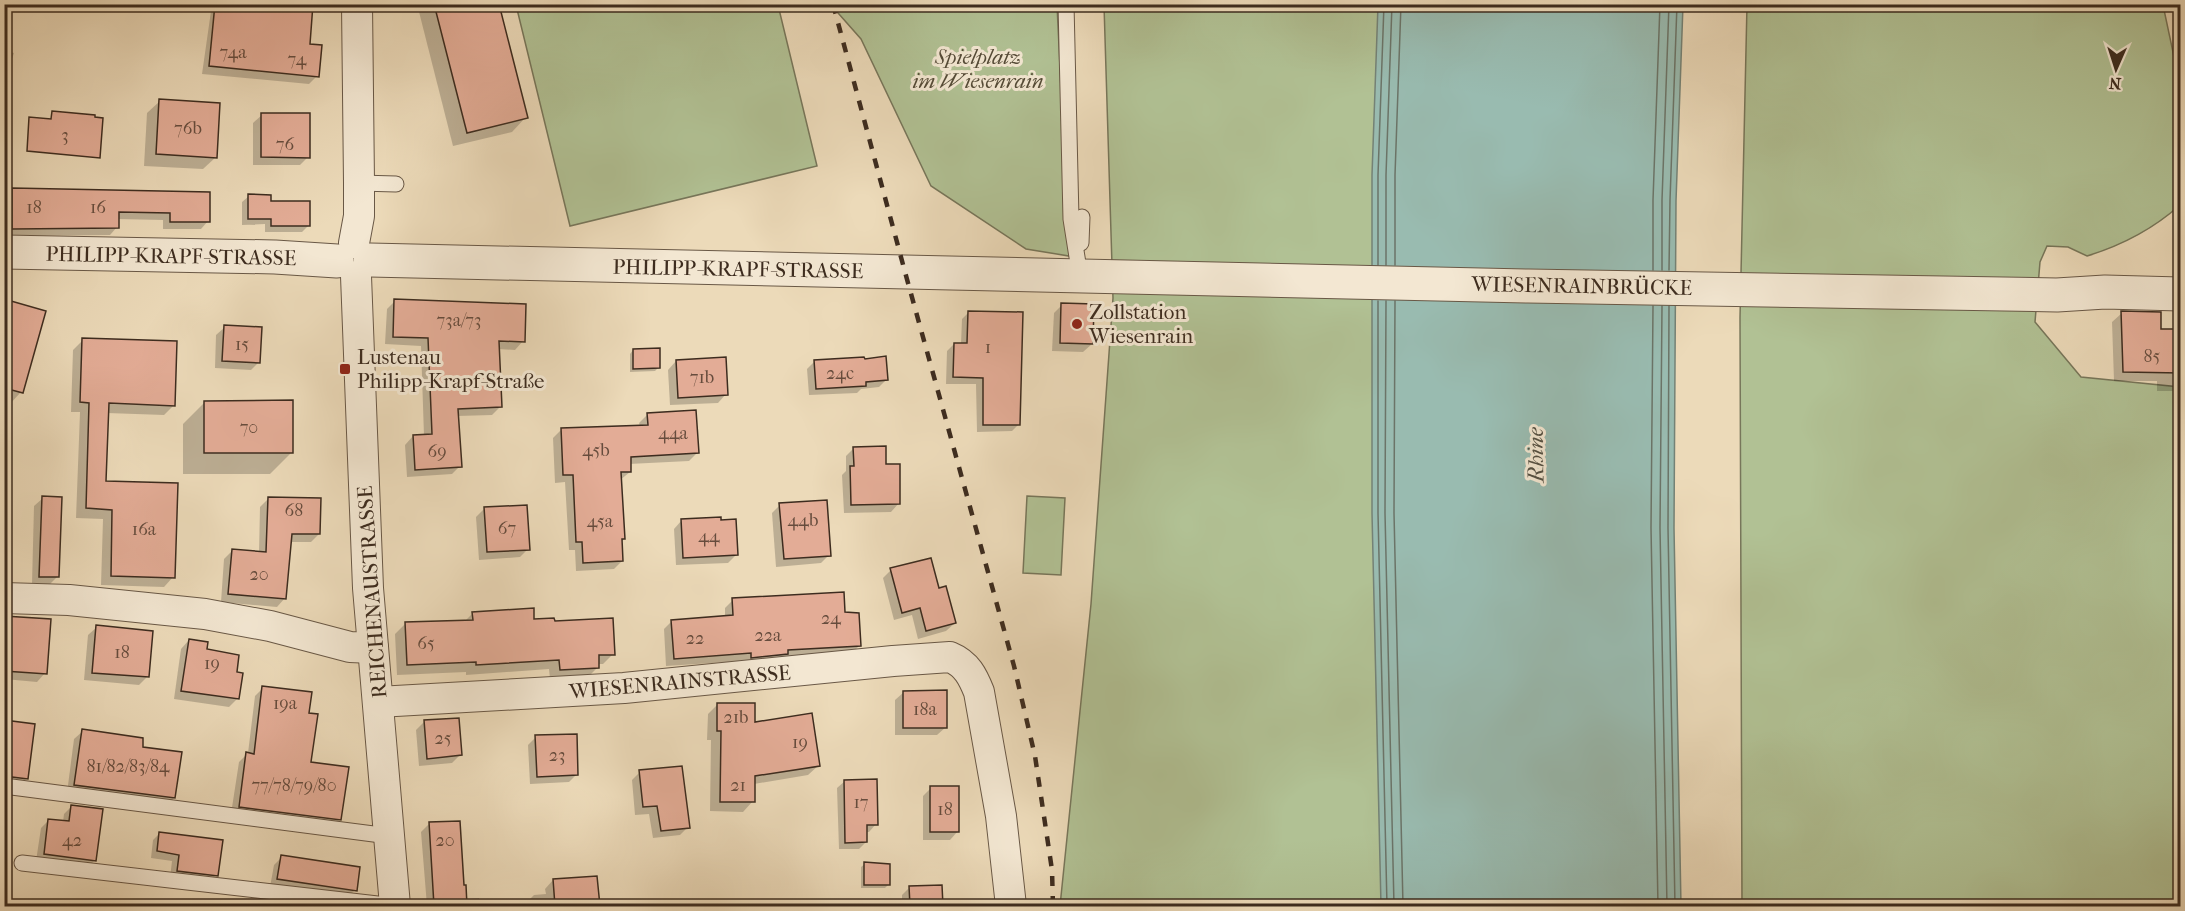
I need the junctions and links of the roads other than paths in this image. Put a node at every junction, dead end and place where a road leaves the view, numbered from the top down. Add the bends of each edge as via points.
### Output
1 (357, 4) edge
2 (1066, 4) edge
3 (359, 183) junction
4 (396, 184) dead end
5 (1082, 217) dead end
6 (4, 252) edge
7 (354, 260) junction
8 (1093, 276) junction
9 (2181, 294) edge
10 (4, 598) edge
11 (373, 648) junction
12 (378, 702) junction
13 (4, 786) edge
14 (389, 836) junction
15 (22, 863) dead end
16 (395, 906) edge
17 (1011, 906) edge

1 - 3 street, REICHENAUSTRASSE
2 - 8 lane via 1071,219
3 - 4 lane
3 - 7 street, REICHENAUSTRASSE
5 - 8 lane
6 - 7 street, PHILIPP-KRAPF-STRASSE
7 - 8 street, PHILIPP-KRAPF-STRASSE
7 - 11 street, REICHENAUSTRASSE
8 - 9 street, WIESENRAINBRÜCKE via 2057,295
10 - 11 street via 81,600 205,614 350,647
11 - 12 street, REICHENAUSTRASSE
12 - 14 street, REICHENAUSTRASSE
12 - 17 street, WIESENRAINSTRASSE via 624,688 950,657 958,660 974,678 979,692 1001,816
13 - 14 lane
14 - 16 street, REICHENAUSTRASSE
15 - 16 lane

